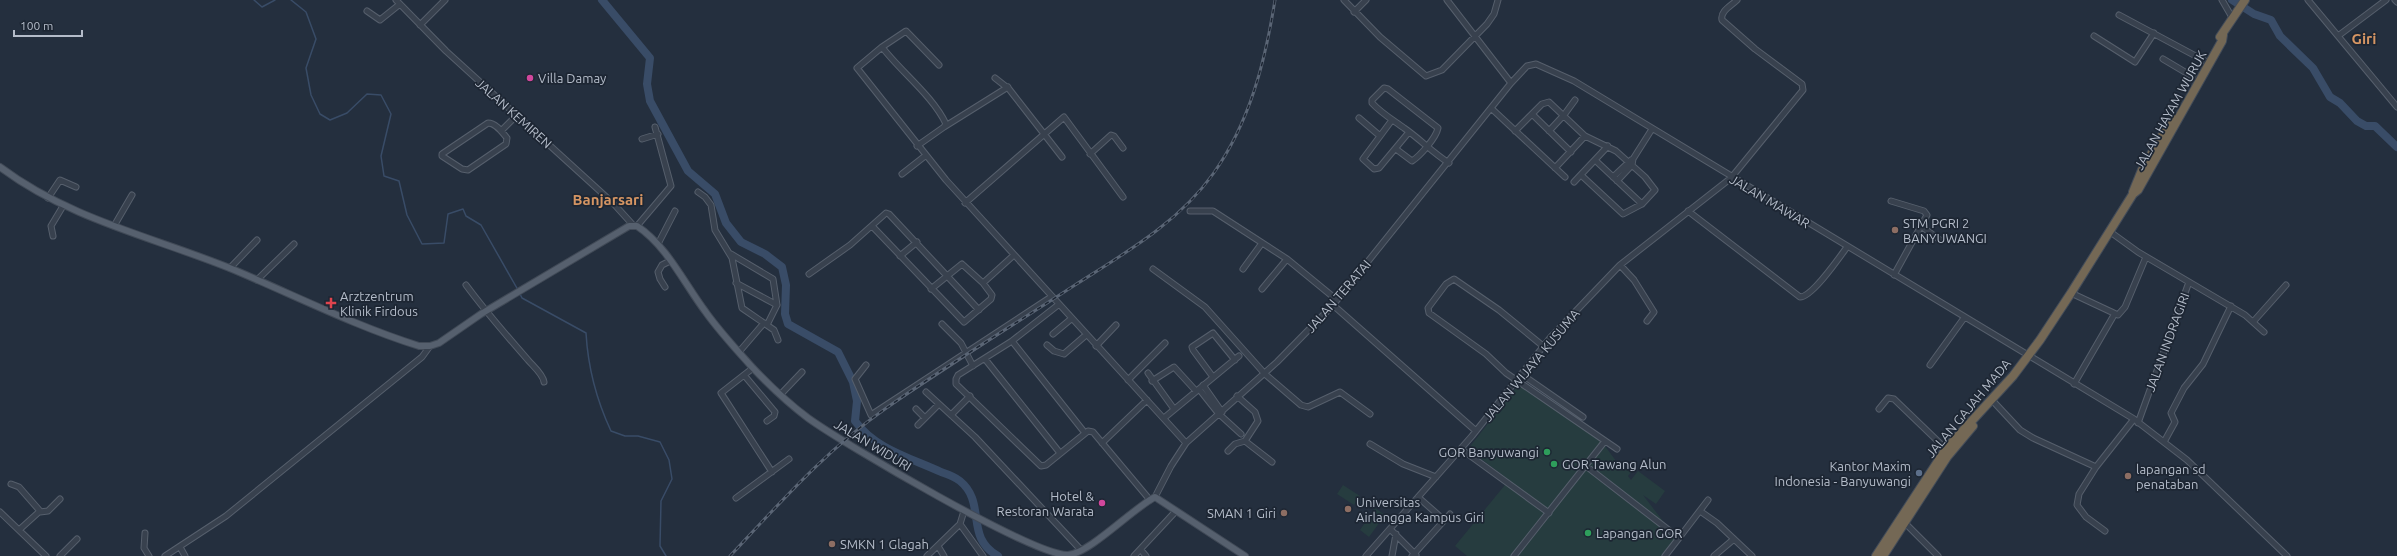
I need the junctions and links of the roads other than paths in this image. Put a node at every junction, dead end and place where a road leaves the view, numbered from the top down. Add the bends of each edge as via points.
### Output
1 (445, 0) edge
2 (1344, 0) edge
3 (1366, 0) edge
4 (1447, 0) edge
5 (1498, 0) edge
6 (1737, 0) edge
7 (2222, 0) edge
8 (2246, 0) edge
9 (2308, 0) edge
10 (2387, 0) edge
11 (398, 2) edge
12 (367, 11) dead end
13 (1354, 12) junction
14 (2119, 15) dead end
15 (2234, 17) junction
16 (420, 25) junction
17 (2154, 33) junction
18 (1474, 35) junction
19 (2223, 35) junction
20 (2094, 36) dead end
21 (2338, 36) junction
22 (882, 47) junction
23 (2163, 58) dead end
24 (2205, 61) junction
25 (939, 65) dead end
26 (995, 78) dead end
27 (2196, 78) junction
28 (1512, 83) junction
29 (1008, 87) junction
30 (1575, 100) dead end
31 (2397, 107) edge
32 (1492, 109) junction
33 (1532, 114) junction
34 (517, 115) junction
35 (1564, 116) junction
36 (1359, 118) dead end
37 (1392, 120) junction
38 (655, 127) dead end
39 (944, 127) junction
40 (1652, 129) junction
41 (1549, 130) junction
42 (501, 131) junction
43 (1515, 131) junction
44 (1043, 133) junction
45 (1409, 133) junction
46 (658, 134) junction
47 (1380, 136) junction
48 (1586, 136) junction
49 (642, 139) dead end
50 (917, 146) junction
51 (1608, 146) junction
52 (1425, 147) junction
53 (1123, 148) dead end
54 (1396, 149) junction
55 (1571, 152) junction
56 (1090, 154) junction
57 (925, 156) junction
58 (1062, 157) dead end
59 (1595, 160) junction
60 (1631, 162) junction
61 (1448, 164) junction
62 (0, 167) edge
63 (1555, 168) junction
64 (902, 174) dead end
65 (1581, 175) junction
66 (1565, 177) dead end
67 (1732, 178) junction
68 (1615, 179) junction
69 (1574, 182) dead end
70 (76, 187) dead end
71 (698, 192) dead end
72 (2133, 194) junction
73 (132, 195) dead end
74 (1123, 197) dead end
75 (48, 198) junction
76 (1891, 200) dead end
77 (965, 203) junction
78 (1642, 204) junction
79 (63, 206) junction
80 (1190, 210) dead end
81 (675, 211) dead end
82 (1688, 211) junction
83 (114, 226) junction
84 (635, 226) junction
85 (1921, 226) junction
86 (873, 227) junction
87 (2109, 231) junction
88 (54, 236) dead end
89 (257, 240) dead end
90 (1940, 240) dead end
91 (656, 242) junction
92 (917, 242) junction
93 (1262, 243) junction
94 (294, 244) dead end
95 (1847, 247) junction
96 (730, 254) junction
97 (1014, 255) junction
98 (900, 256) junction
99 (2146, 257) junction
100 (1287, 259) junction
101 (666, 263) junction
102 (1620, 264) junction
103 (230, 268) junction
104 (1243, 268) dead end
105 (1153, 269) dead end
106 (809, 274) dead end
107 (1894, 275) junction
108 (947, 276) junction
109 (257, 280) junction
110 (2188, 282) junction
111 (736, 283) junction
112 (983, 283) junction
113 (466, 285) dead end
114 (2286, 285) dead end
115 (665, 287) dead end
116 (931, 289) junction
117 (1262, 289) dead end
118 (2071, 293) junction
119 (1051, 297) junction
120 (1335, 302) junction
121 (777, 305) junction
122 (1058, 305) junction
123 (2231, 306) junction
124 (979, 310) junction
125 (486, 312) junction
126 (2116, 315) junction
127 (1964, 318) junction
128 (1071, 319) junction
129 (1648, 321) dead end
130 (2253, 322) junction
131 (765, 324) junction
132 (942, 324) dead end
133 (1116, 325) dead end
134 (2264, 332) dead end
135 (1053, 334) dead end
136 (1086, 335) junction
137 (778, 340) dead end
138 (1012, 341) junction
139 (1165, 342) dead end
140 (1047, 345) dead end
141 (430, 346) junction
142 (1096, 346) junction
143 (1543, 346) junction
144 (739, 352) junction
145 (966, 352) junction
146 (1239, 356) dead end
147 (2029, 356) junction
148 (985, 359) junction
149 (1235, 360) junction
150 (866, 365) dead end
151 (1930, 365) dead end
152 (973, 366) junction
153 (752, 369) junction
154 (802, 372) dead end
155 (1148, 373) dead end
156 (1265, 374) junction
157 (1522, 374) junction
158 (745, 375) junction
159 (1213, 377) junction
160 (1128, 380) junction
161 (1517, 380) junction
162 (1152, 381) junction
163 (544, 382) dead end
164 (2074, 384) junction
165 (1199, 389) junction
166 (926, 392) dead end
167 (781, 394) junction
168 (970, 396) junction
169 (1237, 396) junction
170 (1147, 400) junction
171 (1993, 401) junction
172 (939, 404) junction
173 (916, 409) dead end
174 (1174, 409) junction
175 (1879, 409) dead end
176 (1221, 412) junction
177 (1370, 414) dead end
178 (951, 415) junction
179 (1583, 417) dead end
180 (925, 418) junction
181 (1164, 418) junction
182 (767, 421) dead end
183 (2136, 421) junction
184 (918, 425) dead end
185 (1476, 431) junction
186 (1085, 434) junction
187 (1241, 434) dead end
188 (1245, 441) junction
189 (1606, 441) junction
190 (2164, 442) junction
191 (1102, 443) junction
192 (1186, 443) junction
193 (1370, 444) dead end
194 (1461, 449) junction
195 (1617, 449) dead end
196 (1946, 449) junction
197 (1228, 450) dead end
198 (1060, 453) junction
199 (789, 459) dead end
200 (1272, 462) dead end
201 (1586, 466) junction
202 (2096, 467) junction
203 (772, 472) junction
204 (1436, 477) junction
205 (11, 484) dead end
206 (1418, 497) junction
207 (736, 498) dead end
208 (60, 499) dead end
209 (1153, 499) junction
210 (1708, 500) dead end
211 (1176, 511) junction
212 (1700, 511) junction
213 (0, 512) edge
214 (40, 512) junction
215 (965, 512) junction
216 (1549, 513) junction
217 (1450, 514) dead end
218 (1444, 520) junction
219 (1905, 523) junction
220 (960, 524) junction
221 (1390, 528) junction
222 (19, 530) junction
223 (2105, 531) dead end
224 (145, 533) dead end
225 (1396, 534) junction
226 (1679, 538) junction
227 (77, 539) dead end
228 (1734, 539) junction
229 (938, 546) junction
230 (180, 547) junction
231 (1081, 550) junction
232 (1141, 550) junction
233 (1414, 555) edge
234 (46, 556) edge
235 (60, 556) edge
236 (149, 556) edge
237 (165, 556) edge
238 (186, 556) edge
239 (927, 556) edge
240 (944, 556) edge
241 (983, 556) edge
242 (1068, 556) edge
243 (1134, 556) edge
244 (1146, 556) edge
245 (1245, 556) edge
246 (1366, 556) edge
247 (1392, 556) edge
248 (1514, 556) edge
249 (1665, 556) edge
250 (1714, 556) edge
251 (1752, 556) edge
252 (1876, 556) edge
253 (1883, 556) edge
254 (1938, 556) edge
255 (2287, 556) edge

1 - 16 street
2 - 13 street
3 - 13 street
4 - 18 street
5 - 18 street via 1494,14
6 - 67 street, JALAN WIJAYA KUSUMA via 1725,10 1722,20 1803,87
7 - 15 street
8 - 15 highway, JALAN HAYAM WURUK
9 - 21 street
10 - 21 street
11 - 12 street via 380,20
11 - 16 street, JALAN KEMIREN
13 - 18 street via 1426,76 1442,70
14 - 17 street
15 - 19 highway, JALAN HAYAM WURUK
16 - 34 street, JALAN KEMIREN
17 - 20 street via 2135,62
17 - 24 street
18 - 28 street
19 - 24 highway, JALAN HAYAM WURUK
19 - 72 highway, JALAN HAYAM WURUK via 2222,41
21 - 31 street
22 - 25 street via 908,31
22 - 39 street via 901,71 914,80 944,121
22 - 50 street via 858,65 857,69
23 - 27 street
24 - 27 highway, JALAN HAYAM WURUK
26 - 29 street
27 - 72 highway, JALAN HAYAM WURUK via 2142,170 2134,185
28 - 32 street, JALAN TERATAI
28 - 40 street, JALAN MAWAR via 1527,66 1540,65 1574,81
29 - 39 street
29 - 44 street
30 - 35 street
32 - 43 street
32 - 61 street, JALAN TERATAI
33 - 35 street via 1547,102
33 - 41 street
33 - 43 street
34 - 42 street
34 - 84 street, JALAN KEMIREN
35 - 41 street
35 - 48 street
36 - 47 street
37 - 45 street
37 - 47 street
37 - 52 street via 1372,103 1384,88 1438,128
38 - 46 street
39 - 50 street
40 - 60 street
40 - 67 street, JALAN MAWAR
41 - 55 street
42 - 42 street via 492,123 488,123 442,155 459,168 468,170 508,142
43 - 63 street
44 - 56 street via 1064,117
44 - 58 street
44 - 77 street
45 - 52 street
45 - 54 street
46 - 49 street
46 - 84 street via 671,186
47 - 54 street via 1364,156 1365,162 1377,169
48 - 51 street via 1594,142
48 - 55 street
50 - 57 street
51 - 59 street
51 - 60 street
52 - 54 street via 1412,161
52 - 61 street
53 - 56 street via 1111,135
55 - 63 street
56 - 74 street
57 - 64 street
57 - 77 street
59 - 65 street
59 - 68 street
60 - 68 street
60 - 78 street via 1656,190
61 - 120 street, JALAN TERATAI
62 - 75 main road
63 - 66 street
65 - 69 street
65 - 78 street via 1623,214
67 - 82 street, JALAN WIJAYA KUSUMA
67 - 95 street, JALAN MAWAR
68 - 78 street
70 - 75 street via 60,180
71 - 96 street via 711,205 715,230
72 - 87 highway, JALAN HAYAM WURUK
73 - 83 street
75 - 79 main road
76 - 85 street via 1926,212
77 - 97 street
79 - 83 main road
79 - 88 street via 51,226
80 - 93 street via 1213,211
81 - 91 street
82 - 95 street via 1800,296 1814,288
82 - 102 street, JALAN WIJAYA KUSUMA
83 - 103 main road
84 - 91 main road, JALAN WIDURI
84 - 125 main road
85 - 90 street
85 - 107 street
86 - 92 street via 886,213 890,214
86 - 98 street
86 - 106 street
87 - 99 street, JALAN INDRAGIRI
87 - 118 highway, JALAN HAYAM WURUK
89 - 103 street
91 - 101 main road, JALAN WIDURI
92 - 98 street
92 - 108 street
93 - 100 street
93 - 104 street
94 - 109 street
95 - 107 street, JALAN MAWAR
96 - 111 street
96 - 121 street via 772,278
97 - 112 street
97 - 119 street
98 - 116 street
99 - 110 street, JALAN INDRAGIRI
99 - 126 street via 2122,311
100 - 117 street
100 - 120 street
101 - 115 street via 658,275
101 - 144 main road, JALAN WIDURI
102 - 129 street via 1634,280 1654,312
102 - 143 street, JALAN WIJAYA KUSUMA
103 - 109 main road
105 - 156 street via 1205,307
107 - 127 street, JALAN MAWAR
108 - 112 street via 962,264
108 - 116 street
108 - 124 street
109 - 141 main road via 407,342
110 - 123 street
110 - 183 street, JALAN INDRAGIRI
111 - 121 street
111 - 131 street via 742,308
112 - 124 street via 992,297
113 - 125 street
114 - 130 street
116 - 124 street via 962,321
118 - 126 street
118 - 147 highway, JALAN HAYAM WURUK
119 - 122 street
119 - 145 street
120 - 156 street, JALAN TERATAI
120 - 185 street
121 - 131 street
122 - 128 street
122 - 138 street
123 - 130 street
123 - 190 street via 2204,364 2184,388 2171,413 2175,422
125 - 141 main road via 443,341
125 - 163 street via 543,377
126 - 164 street
127 - 147 street, JALAN MAWAR
127 - 151 street
128 - 135 street
128 - 136 street
130 - 134 street
131 - 137 street via 776,332
131 - 144 street
132 - 145 street via 955,336
133 - 142 street
136 - 140 street via 1064,354 1054,351
136 - 142 street
138 - 148 street
138 - 186 street
139 - 160 street
141 - 230 street via 422,357 260,489
142 - 160 street
143 - 157 street, JALAN WIJAYA KUSUMA
143 - 161 street via 1454,279 1446,284 1429,305 1429,313
144 - 153 main road, JALAN WIDURI
145 - 150 street via 871,415 854,379
145 - 152 street
146 - 149 street
147 - 164 street, JALAN MAWAR
147 - 171 highway, JALAN GAJAH MADA
147 - 171 highway, JALAN GAJAH MADA via 2025,368
148 - 152 street
148 - 198 street
149 - 159 street
149 - 159 street via 1213,333 1192,347
152 - 168 street via 956,380 956,384
153 - 158 street
153 - 167 main road, JALAN WIDURI
154 - 167 street
155 - 162 street
156 - 169 street, JALAN TERATAI
156 - 177 street via 1305,407 1320,403 1340,392
157 - 161 street, JALAN WIJAYA KUSUMA
157 - 179 street
158 - 182 street via 775,412
158 - 203 street via 721,393
159 - 165 street
160 - 170 street
161 - 185 street, JALAN WIJAYA KUSUMA
161 - 189 street
162 - 165 street via 1174,367
162 - 174 street
164 - 183 street, JALAN MAWAR
165 - 174 street
165 - 176 street
166 - 172 street
167 - 215 main road, JALAN WIDURI via 827,431
168 - 178 street
168 - 198 street via 1041,466
169 - 176 street, JALAN TERATAI
169 - 188 street via 1255,412 1258,423
170 - 181 street
170 - 191 street
171 - 196 highway, JALAN GAJAH MADA
171 - 202 street via 2020,430
171 - 219 highway via 1955,447
172 - 178 street
172 - 180 street
173 - 180 street
174 - 181 street
175 - 196 street via 1888,398 1894,399
176 - 187 street
176 - 192 street, JALAN TERATAI
178 - 231 street via 980,442
180 - 184 street
181 - 192 street
183 - 190 street, JALAN MAWAR
183 - 202 street, JALAN INDRAGIRI
185 - 194 street, JALAN WIJAYA KUSUMA
186 - 191 street via 1088,431 1093,432
186 - 198 street
188 - 197 street via 1235,444
188 - 200 street
189 - 195 street
189 - 201 street
190 - 255 street, JALAN MAWAR
191 - 209 street
192 - 209 street, JALAN TERATAI
193 - 204 street via 1403,464
194 - 204 street, JALAN WIJAYA KUSUMA
194 - 216 street
196 - 252 highway, JALAN GAJAH MADA
199 - 203 street
201 - 216 street
201 - 226 street
202 - 223 street, JALAN INDRAGIRI via 2079,494 2076,505 2086,517
203 - 207 street
204 - 206 street, JALAN WIJAYA KUSUMA
205 - 214 street
206 - 218 street
206 - 221 street, JALAN WIJAYA KUSUMA
208 - 214 street via 48,511
209 - 211 main road
209 - 231 main road, JALAN WIDURI
210 - 212 street
211 - 232 street
211 - 245 main road
212 - 226 street
212 - 228 street
213 - 222 street
214 - 222 street
215 - 220 street
215 - 242 main road, JALAN WIDURI via 1044,551
216 - 248 street
217 - 218 street
218 - 233 street
219 - 253 highway
219 - 254 street
220 - 229 street
220 - 241 street
221 - 225 street
221 - 246 street, JALAN WIJAYA KUSUMA
222 - 234 street
224 - 236 street via 144,548
225 - 233 street
225 - 247 street
226 - 249 street
227 - 235 street
228 - 250 street
228 - 251 street
229 - 239 street
229 - 240 street
230 - 237 street
230 - 238 street
231 - 242 main road, JALAN WIDURI
232 - 243 street
232 - 244 street

